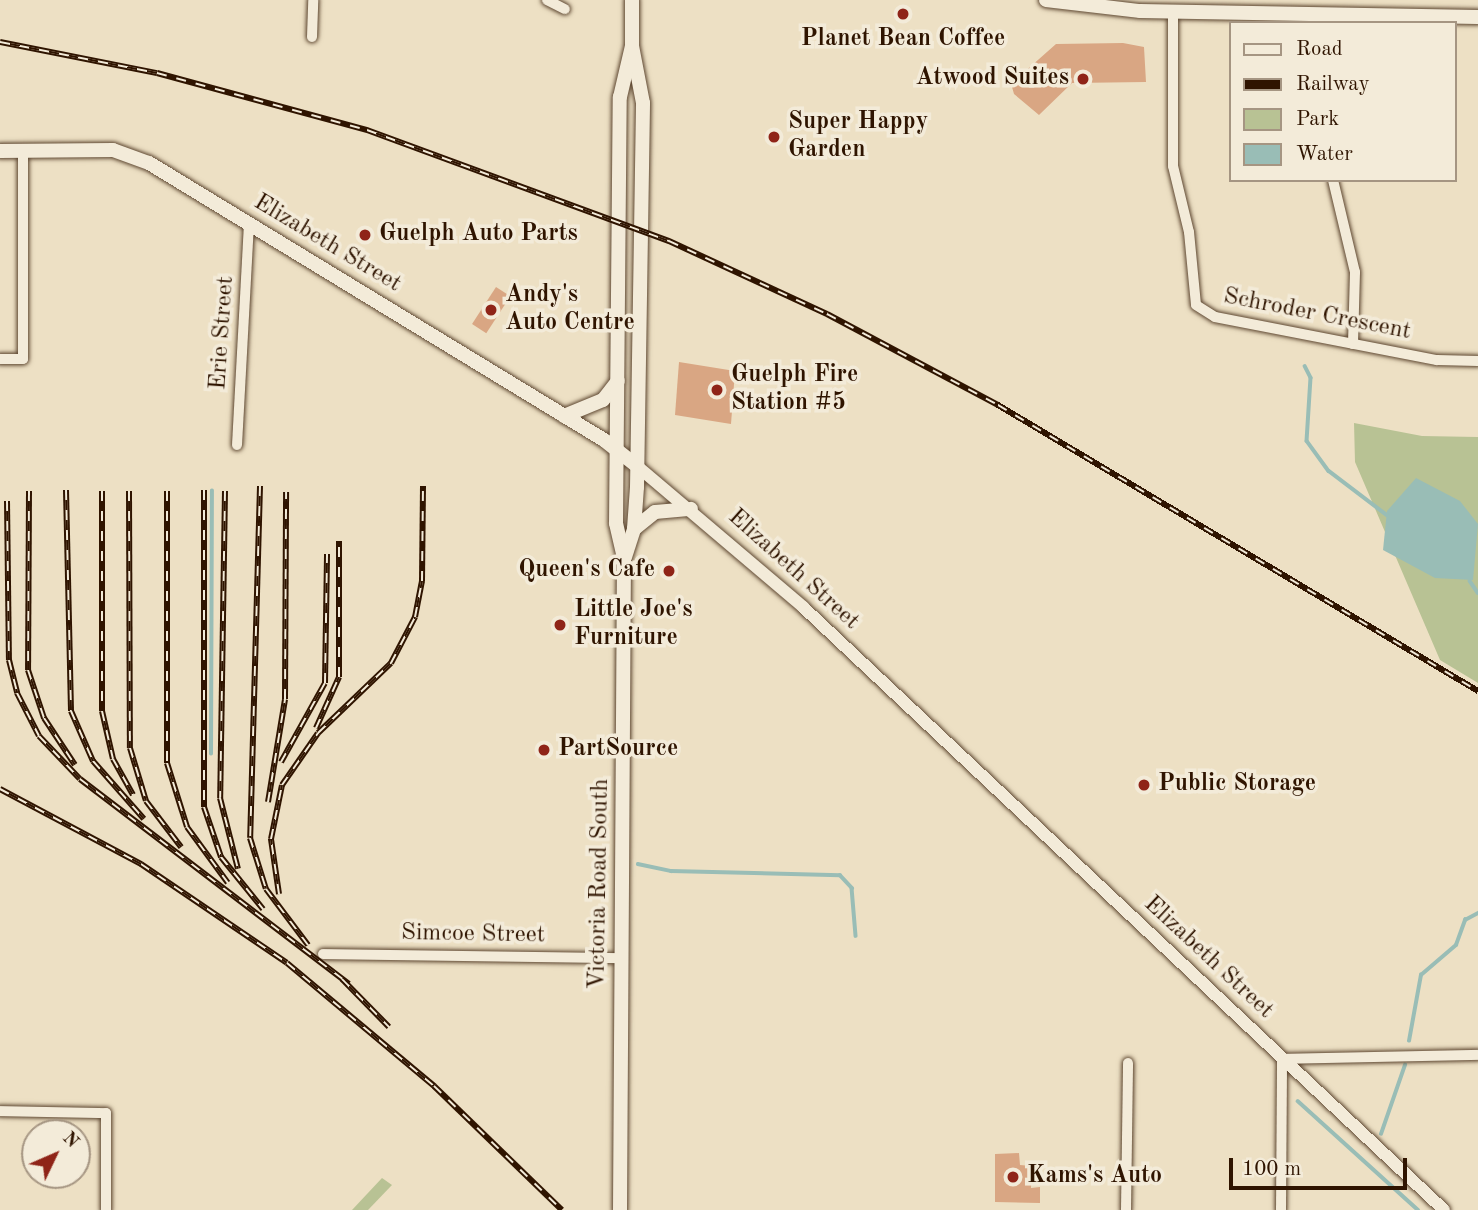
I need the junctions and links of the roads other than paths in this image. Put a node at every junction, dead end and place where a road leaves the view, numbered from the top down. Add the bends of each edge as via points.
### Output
1 (313, 0) edge
2 (547, 0) edge
3 (632, 0) edge
4 (1046, 0) edge
5 (565, 9) dead end
6 (1173, 12) junction
7 (1478, 17) edge
8 (1327, 18) edge
9 (313, 37) dead end
10 (632, 46) junction
11 (0, 150) edge
12 (23, 150) junction
13 (1334, 182) edge
14 (249, 223) junction
15 (1353, 344) junction
16 (0, 359) edge
17 (1478, 361) edge
18 (618, 381) junction
19 (565, 416) junction
20 (237, 445) dead end
21 (618, 451) junction
22 (637, 467) junction
23 (691, 509) junction
24 (634, 529) junction
25 (624, 558) junction
26 (323, 954) dead end
27 (621, 958) junction
28 (1478, 1055) edge
29 (1282, 1059) junction
30 (1128, 1063) dead end
31 (0, 1111) edge
32 (106, 1210) edge
33 (620, 1210) edge
34 (1126, 1210) edge
35 (1281, 1210) edge
36 (1444, 1210) edge

1 - 9 street
2 - 5 street
3 - 10 main road
4 - 6 main road via 1102,10
6 - 8 main road
6 - 15 street, Schroder Crescent via 1173,166 1189,232 1196,305 1215,317
7 - 8 main road
10 - 18 main road, Victoria Road South via 620,97
10 - 22 main road, Victoria Road South via 643,103
11 - 12 main road, Elizabeth Street
12 - 14 main road, Elizabeth Street via 113,150 149,163
12 - 16 street via 23,359
13 - 15 street via 1355,272
14 - 19 main road, Elizabeth Street
14 - 20 street, Erie Street
15 - 17 street, Schroder Crescent
18 - 19 main road via 603,400
18 - 21 main road, Victoria Road South
19 - 21 main road, Elizabeth Street
21 - 22 main road, Elizabeth Street
21 - 25 main road, Victoria Road South via 616,523
22 - 23 street, Elizabeth Street
22 - 24 main road, Victoria Road South
23 - 24 main road via 654,512
23 - 29 street, Elizabeth Street via 809,612
24 - 25 main road, Victoria Road South
25 - 27 main road, Victoria Road South
26 - 27 street, Simcoe Street
27 - 33 main road, Victoria Road South
28 - 29 street
29 - 35 street
29 - 36 street, Elizabeth Street
30 - 34 street
31 - 32 street via 106,1113

